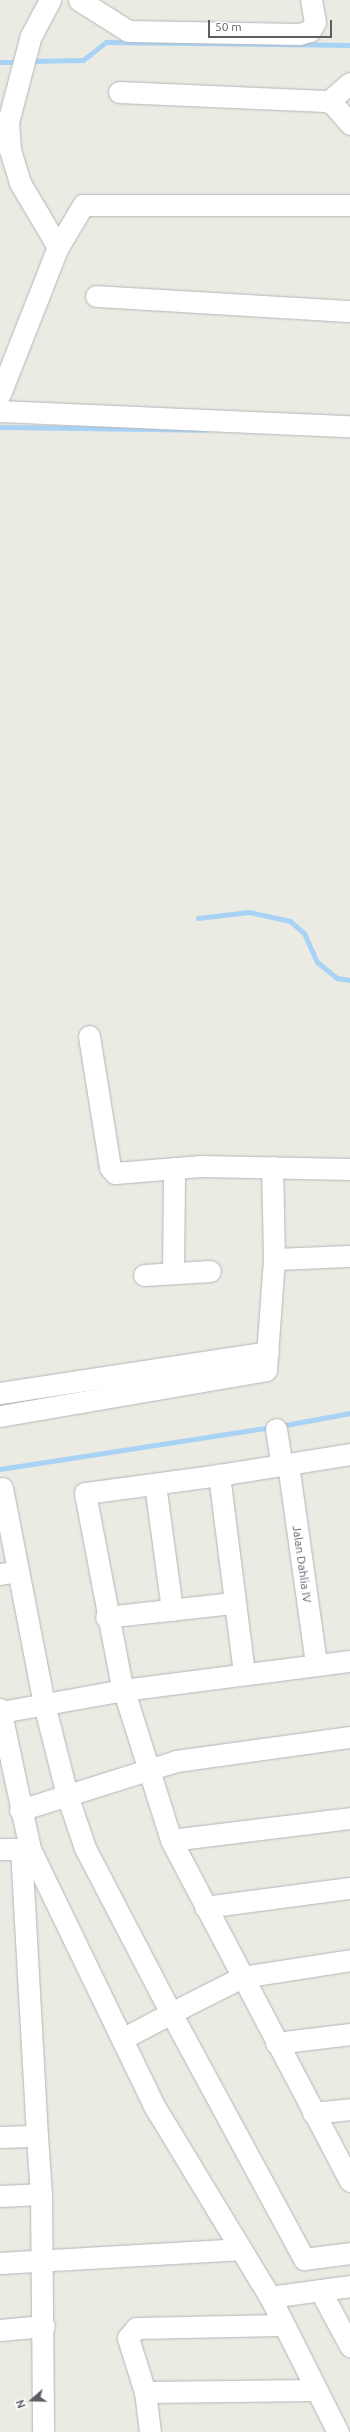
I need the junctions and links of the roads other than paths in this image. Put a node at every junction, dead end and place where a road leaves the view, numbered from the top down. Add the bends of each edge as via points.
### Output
1 (50, 0) edge
2 (79, 0) edge
3 (311, 0) edge
4 (350, 83) edge
5 (119, 92) dead end
6 (328, 102) junction
7 (350, 124) edge
8 (350, 205) edge
9 (58, 247) junction
10 (96, 296) dead end
11 (350, 311) edge
12 (0, 394) edge
13 (0, 411) edge
14 (350, 426) edge
15 (89, 1036) dead end
16 (272, 1167) junction
17 (174, 1168) junction
18 (350, 1169) edge
19 (350, 1256) edge
20 (274, 1258) junction
21 (210, 1271) dead end
22 (173, 1272) junction
23 (144, 1275) dead end
24 (268, 1352) junction
25 (0, 1393) edge
26 (0, 1416) edge
27 (276, 1429) dead end
28 (350, 1454) edge
29 (285, 1465) junction
30 (219, 1475) junction
31 (155, 1484) junction
32 (2, 1488) dead end
33 (9, 1573) edge
34 (233, 1603) junction
35 (172, 1610) junction
36 (106, 1617) junction
37 (350, 1661) edge
38 (316, 1664) junction
39 (244, 1673) junction
40 (123, 1690) junction
41 (44, 1704) junction
42 (0, 1710) edge
43 (350, 1737) edge
44 (146, 1769) junction
45 (67, 1795) junction
46 (20, 1810) junction
47 (350, 1818) edge
48 (171, 1840) junction
49 (0, 1849) edge
50 (25, 1850) junction
51 (350, 1888) edge
52 (205, 1907) junction
53 (350, 1960) edge
54 (242, 1977) junction
55 (167, 2016) junction
56 (350, 2034) edge
57 (127, 2037) junction
58 (276, 2043) junction
59 (350, 2108) edge
60 (313, 2113) junction
61 (37, 2136) junction
62 (0, 2137) edge
63 (349, 2179) edge
64 (41, 2194) junction
65 (0, 2196) edge
66 (241, 2249) junction
67 (350, 2253) edge
68 (0, 2262) edge
69 (43, 2262) junction
70 (350, 2286) edge
71 (315, 2291) junction
72 (275, 2296) junction
73 (281, 2325) junction
74 (44, 2326) junction
75 (0, 2330) edge
76 (350, 2346) edge
77 (314, 2390) junction
78 (145, 2392) junction
79 (43, 2432) edge
80 (150, 2432) edge
81 (338, 2432) edge

1 - 9 street via 31,35 8,122 10,150 20,183
2 - 3 street via 128,31 299,34 310,31 315,22
4 - 6 street
5 - 6 street
6 - 7 street
8 - 9 street via 90,203 77,209
9 - 12 street
10 - 11 street
13 - 14 street
15 - 17 street via 110,1167 119,1174
16 - 17 street
16 - 18 street
16 - 20 street
17 - 22 street
19 - 20 street
20 - 24 street
21 - 22 street
22 - 23 street
24 - 25 street
24 - 26 street via 265,1371
27 - 29 street, Jalan Dahlia IV
28 - 29 street
29 - 30 street
29 - 38 street, Jalan Dahlia IV
30 - 31 street
30 - 34 street
31 - 35 street
31 - 36 street via 83,1485
32 - 33 street
33 - 41 street
34 - 35 street
34 - 39 street
35 - 36 street
36 - 40 street
37 - 38 street
38 - 39 street
39 - 40 street
40 - 41 street
40 - 44 street
41 - 42 street
41 - 45 street
42 - 46 street
43 - 44 street via 208,1756
44 - 45 street
44 - 48 street
45 - 46 street
45 - 55 street via 85,1848
46 - 50 street
47 - 48 street
48 - 52 street
49 - 50 street
50 - 57 street
50 - 61 street
51 - 52 street
52 - 54 street
53 - 54 street
54 - 55 street
54 - 58 street
55 - 57 street
55 - 67 street via 304,2259
56 - 58 street
57 - 66 street via 153,2104
58 - 60 street
59 - 60 street
60 - 63 street
61 - 62 street
61 - 64 street
64 - 65 street
64 - 69 street
66 - 69 street
66 - 72 street
68 - 69 street
69 - 74 street
70 - 71 street
71 - 72 street
71 - 76 street
72 - 73 street
73 - 77 street
73 - 78 street via 136,2328 128,2338
74 - 75 street
74 - 79 street
77 - 78 street
77 - 81 street
78 - 80 street

